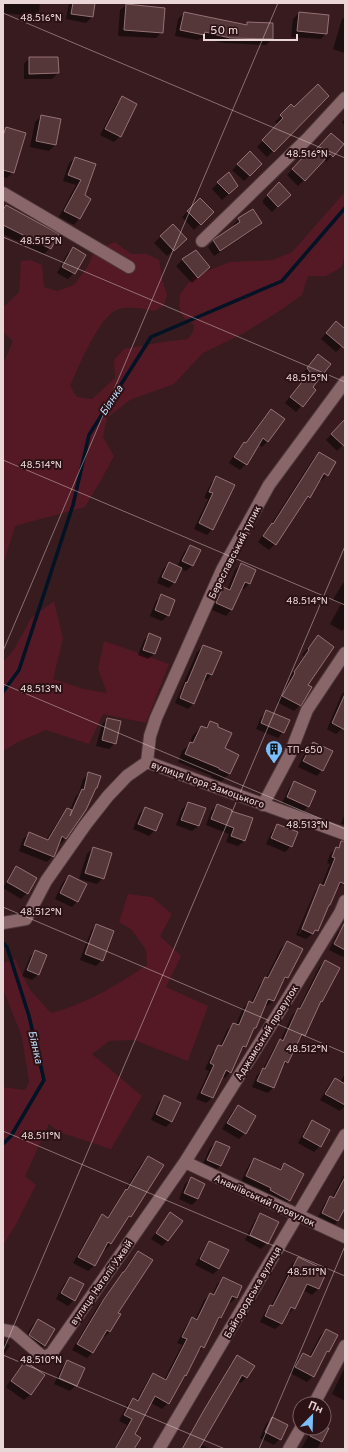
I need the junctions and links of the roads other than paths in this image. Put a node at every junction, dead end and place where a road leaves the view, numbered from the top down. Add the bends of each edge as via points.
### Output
1 (345, 98) edge
2 (3, 193) edge
3 (202, 241) dead end
4 (129, 267) dead end
5 (345, 382) edge
6 (345, 653) edge
7 (147, 762) junction
8 (263, 805) junction
9 (345, 834) edge
10 (345, 901) edge
11 (3, 923) edge
12 (345, 1135) edge
13 (185, 1162) junction
14 (297, 1214) junction
15 (345, 1237) edge
16 (3, 1330) edge
17 (345, 1346) edge
18 (318, 1396) edge
19 (296, 1436) edge
20 (159, 1449) edge
21 (289, 1449) edge

1 - 3 street via 308,138
2 - 4 street
5 - 7 street, Береславський тупик via 269,485 222,570 156,718 150,736
6 - 8 street via 307,710 290,754
7 - 8 street, вулиця Ігоря Замоцького
7 - 11 street, вулиця Ігоря Замоцького via 127,776 86,824 46,881 26,920
8 - 9 street, вулиця Ігоря Замоцького
10 - 13 street, Аджамський провулок via 340,913
12 - 14 street, Байгородська вулиця
13 - 14 street, Ананіївський провулок
13 - 16 street, вулиця Наталії Ужвій via 52,1354 43,1357 14,1332
14 - 15 street, Ананіївський провулок
14 - 20 street, Байгородська вулиця
17 - 18 street
19 - 21 street

